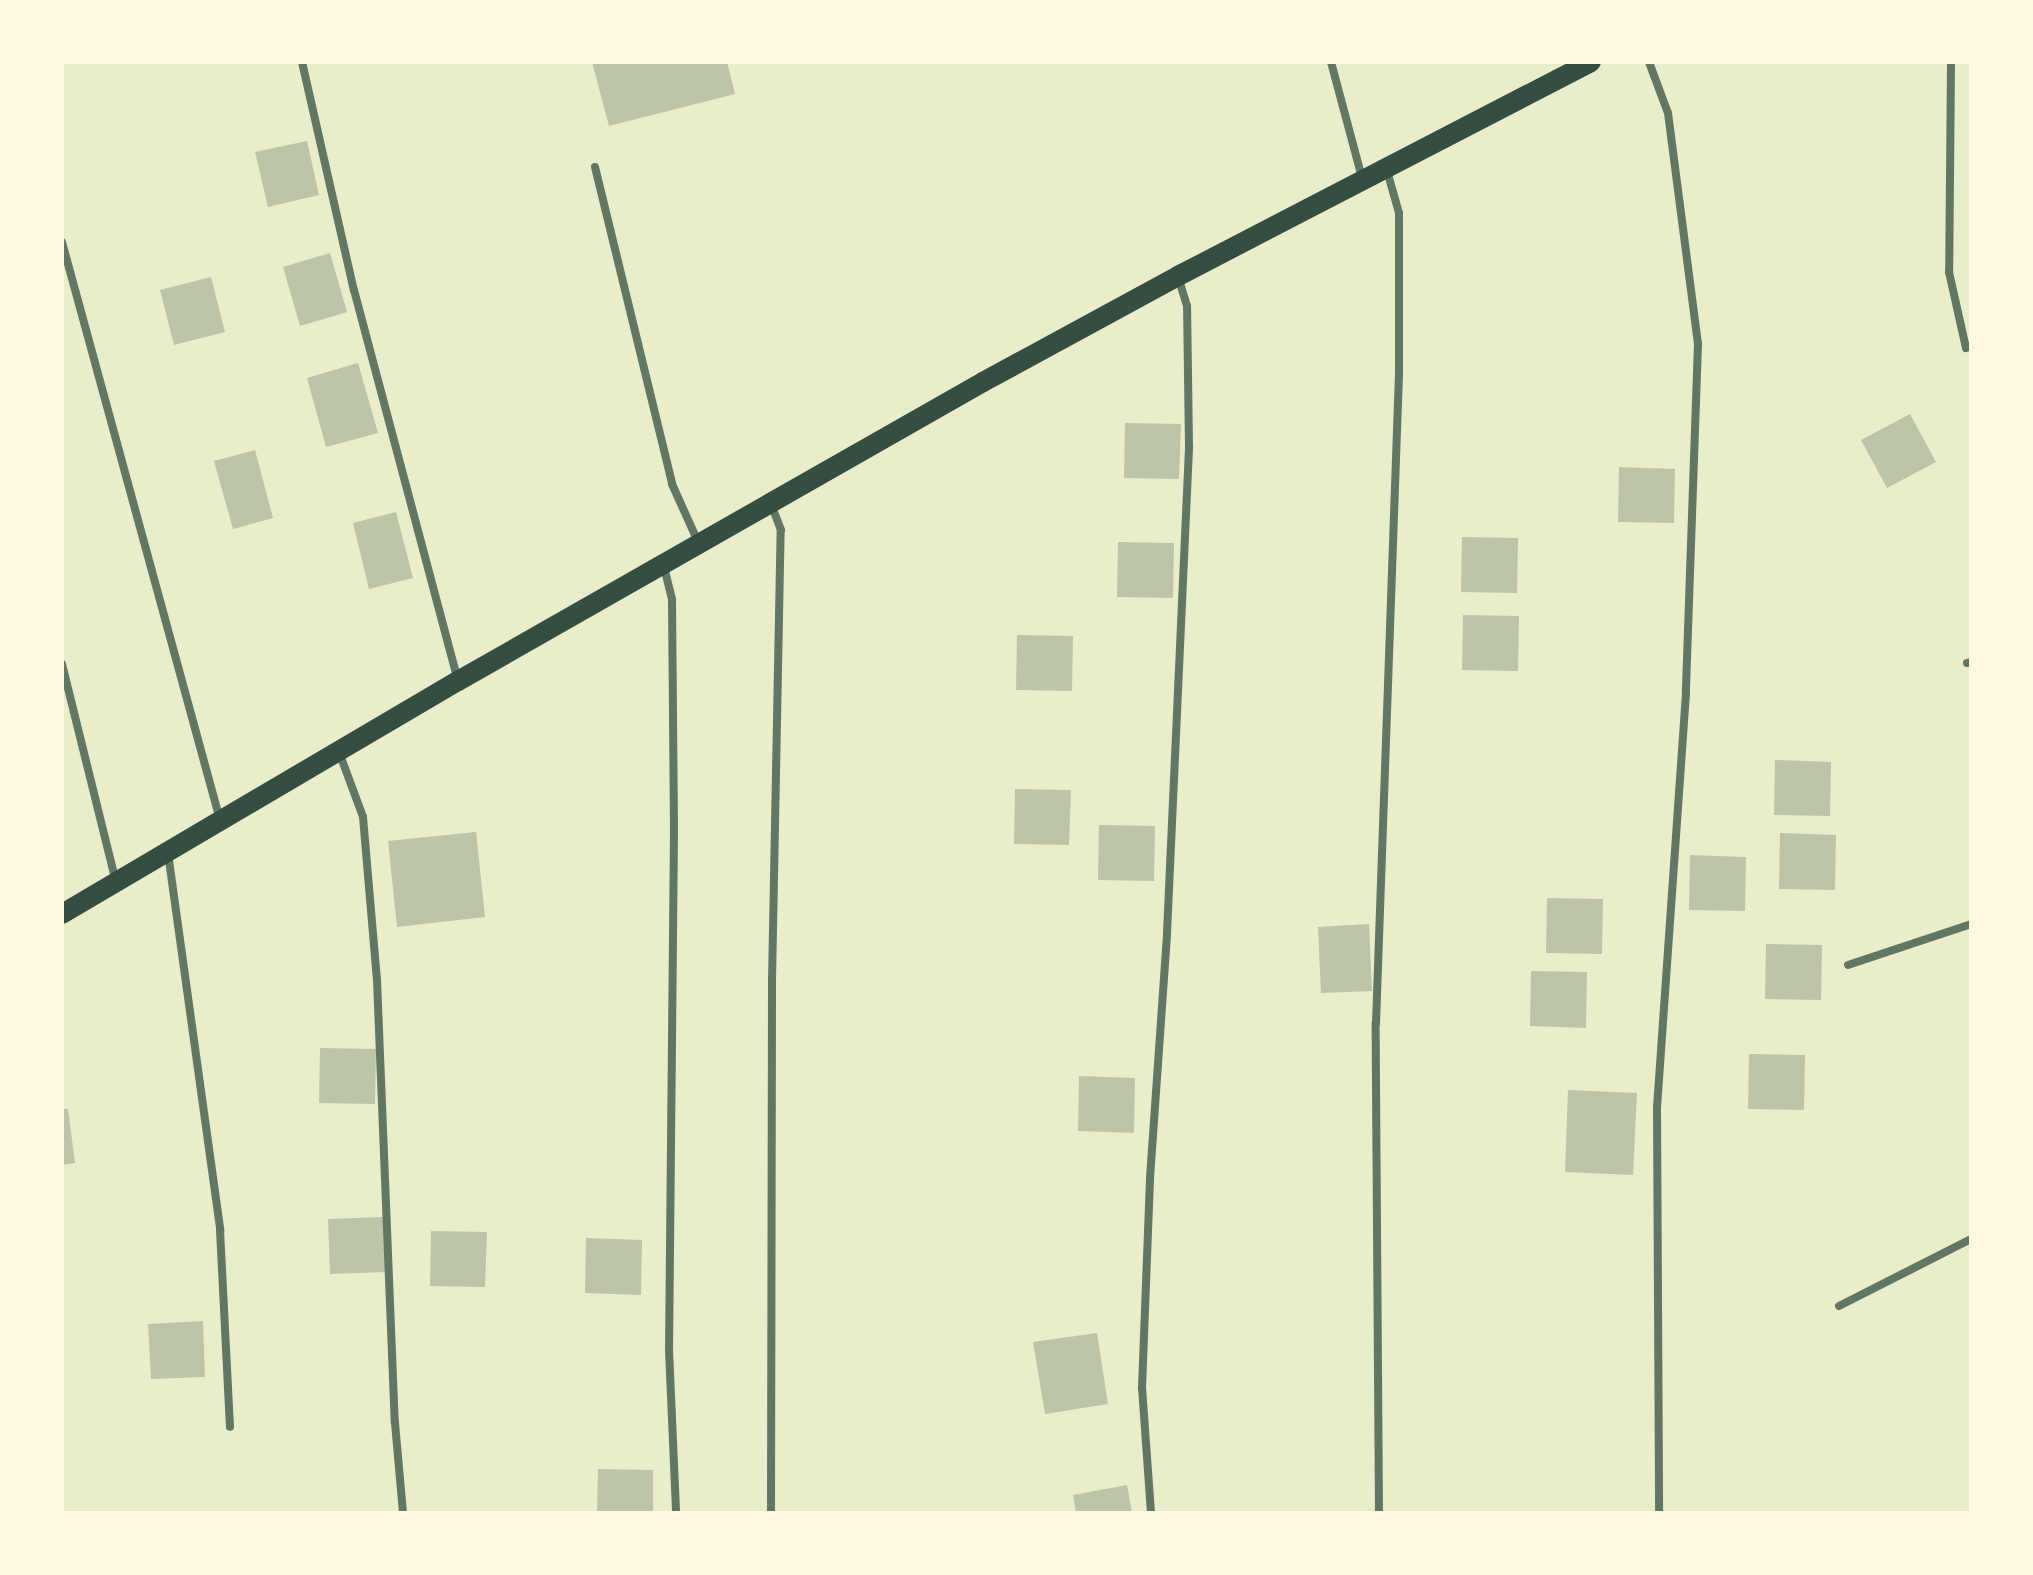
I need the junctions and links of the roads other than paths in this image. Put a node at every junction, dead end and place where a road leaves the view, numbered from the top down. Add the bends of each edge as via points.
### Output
1 (302, 62) edge
2 (1331, 62) edge
3 (1591, 62) edge
4 (1649, 62) edge
5 (1951, 62) edge
6 (1386, 166) junction
7 (595, 167) dead end
8 (1362, 179) junction
9 (62, 242) edge
10 (1178, 276) junction
11 (1966, 348) dead end
12 (771, 504) junction
13 (699, 545) junction
14 (664, 566) junction
15 (62, 664) edge
16 (458, 681) junction
17 (339, 751) junction
18 (220, 821) junction
19 (168, 852) junction
20 (116, 884) junction
21 (62, 914) edge
22 (1971, 924) edge
23 (1848, 965) dead end
24 (1971, 1239) edge
25 (1839, 1306) dead end
26 (230, 1427) dead end
27 (403, 1513) edge
28 (676, 1513) edge
29 (771, 1513) edge
30 (1151, 1513) edge
31 (1379, 1513) edge
32 (1659, 1513) edge

1 - 16 street via 354,290
2 - 8 street
3 - 6 main road
4 - 32 street via 1668,113 1698,344 1686,693 1657,1107
5 - 11 street via 1949,272
6 - 8 main road
6 - 31 street via 1399,213 1399,374 1376,1023
7 - 13 street via 672,484
8 - 10 main road
9 - 18 street
10 - 12 main road
10 - 30 street via 1187,306 1189,446 1142,1388
12 - 13 main road
12 - 29 street via 781,530 772,981
13 - 14 main road
14 - 16 main road
14 - 28 street via 672,600 673,662 669,1350
15 - 20 street
16 - 17 main road
17 - 18 main road
17 - 27 street via 363,817 370,891
18 - 19 main road
19 - 20 main road
19 - 26 street via 220,1230
20 - 21 main road
22 - 23 street
24 - 25 street

